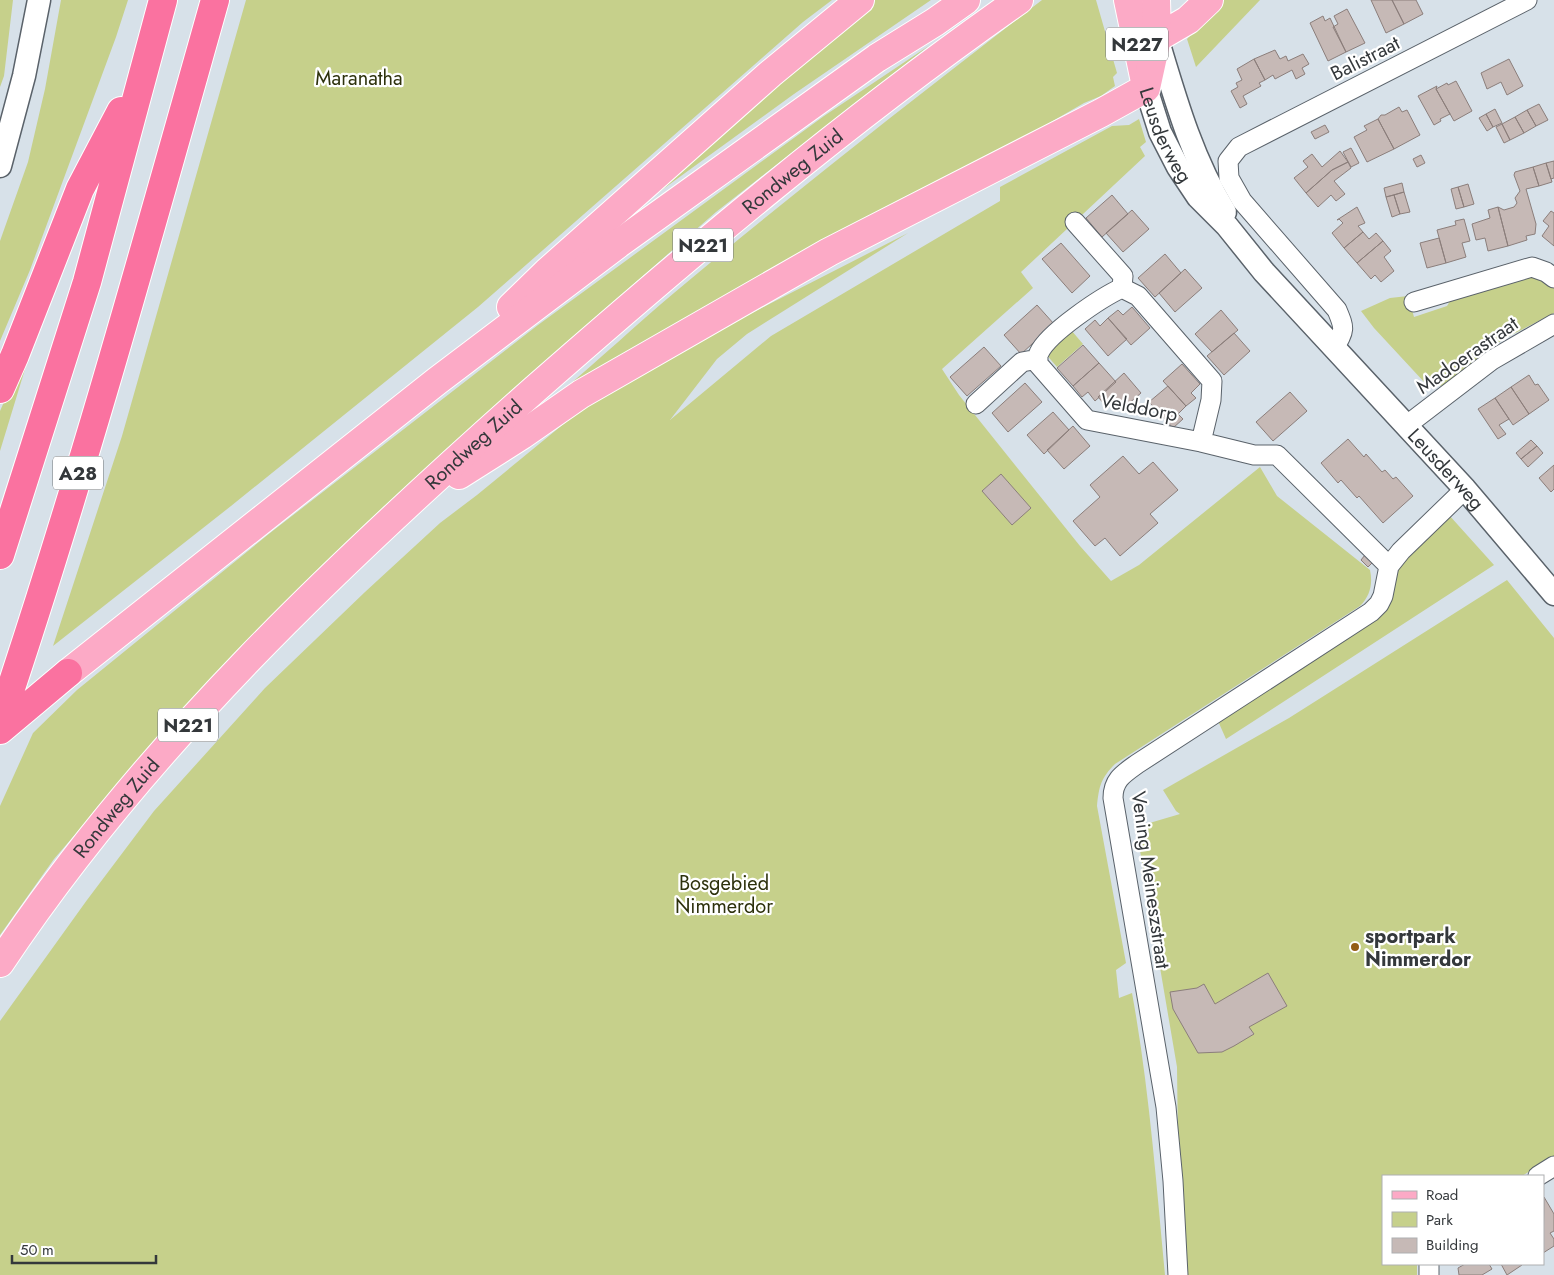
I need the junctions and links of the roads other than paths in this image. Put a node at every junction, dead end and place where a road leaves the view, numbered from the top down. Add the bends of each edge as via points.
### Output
1 (39, 0) edge
2 (163, 0) edge
3 (215, 0) edge
4 (860, 0) edge
5 (966, 0) edge
6 (1020, 0) edge
7 (1128, 0) edge
8 (1156, 0) edge
9 (1210, 0) edge
10 (1527, 0) edge
11 (1157, 38) junction
12 (144, 67) junction
13 (1146, 88) junction
14 (1228, 161) joint
15 (0, 166) edge
16 (1205, 194) junction
17 (1075, 222) dead end
18 (1554, 278) edge
19 (1122, 288) junction
20 (1414, 302) dead end
21 (1554, 324) edge
22 (1334, 348) junction
23 (1038, 359) junction
24 (437, 380) junction
25 (0, 389) edge
26 (976, 404) dead end
27 (1407, 425) junction
28 (1201, 442) junction
29 (1465, 489) junction
30 (402, 510) junction
31 (0, 555) edge
32 (1389, 566) junction
33 (1554, 594) edge
34 (68, 673) joint
35 (0, 721) edge
36 (0, 730) edge
37 (0, 963) edge
38 (1554, 1166) edge
39 (1540, 1175) edge
40 (1178, 1275) edge

1 - 15 street via 24,76
2 - 12 highway, A28
3 - 35 highway, A28 via 127,312
4 - 24 main road, N221 via 770,74 547,272
5 - 24 main road, Rondweg Zuid / N221 via 779,128
6 - 30 main road, Rondweg Zuid / N221 via 815,152 726,225 482,436
7 - 11 main road, Leusderweg / N227
7 - 13 main road, Leusderweg / N227
8 - 11 main road, Leusderweg / N227
9 - 11 main road via 1188,20
10 - 14 street, Balistraat via 1239,147
11 - 13 main road
11 - 16 street, Leusderweg / N227
12 - 25 highway, A28 via 80,189
12 - 31 highway, A28 via 87,282
13 - 16 street, Leusderweg / N227 via 1160,132 1178,167
13 - 30 main road, N221 via 829,252 581,394
14 - 22 street, Leusderweg via 1229,178 1242,201 1337,310 1344,326
16 - 22 street, Leusderweg via 1226,214 1227,226 1264,272
17 - 19 street via 1123,276
18 - 20 street via 1532,266
19 - 23 street via 1108,294 1056,334 1039,352
19 - 28 street, Velddorp via 1138,296 1212,381
21 - 27 street, Madoerastraat via 1492,360
22 - 27 street, Leusderweg
23 - 26 street via 1022,362
23 - 28 street, Velddorp via 1038,364 1087,420
24 - 34 main road, Rondweg Zuid / N221
27 - 29 street, Leusderweg
28 - 32 street, Velddorp via 1254,455 1277,455
29 - 32 street
29 - 33 street, Leusderweg
30 - 37 main road, Rondweg Zuid / N221 via 259,649 161,753 76,858
32 - 40 street, Vening Meineszstraat via 1379,604 1371,612 1137,764 1113,788 1166,1107
34 - 36 highway
38 - 39 street

